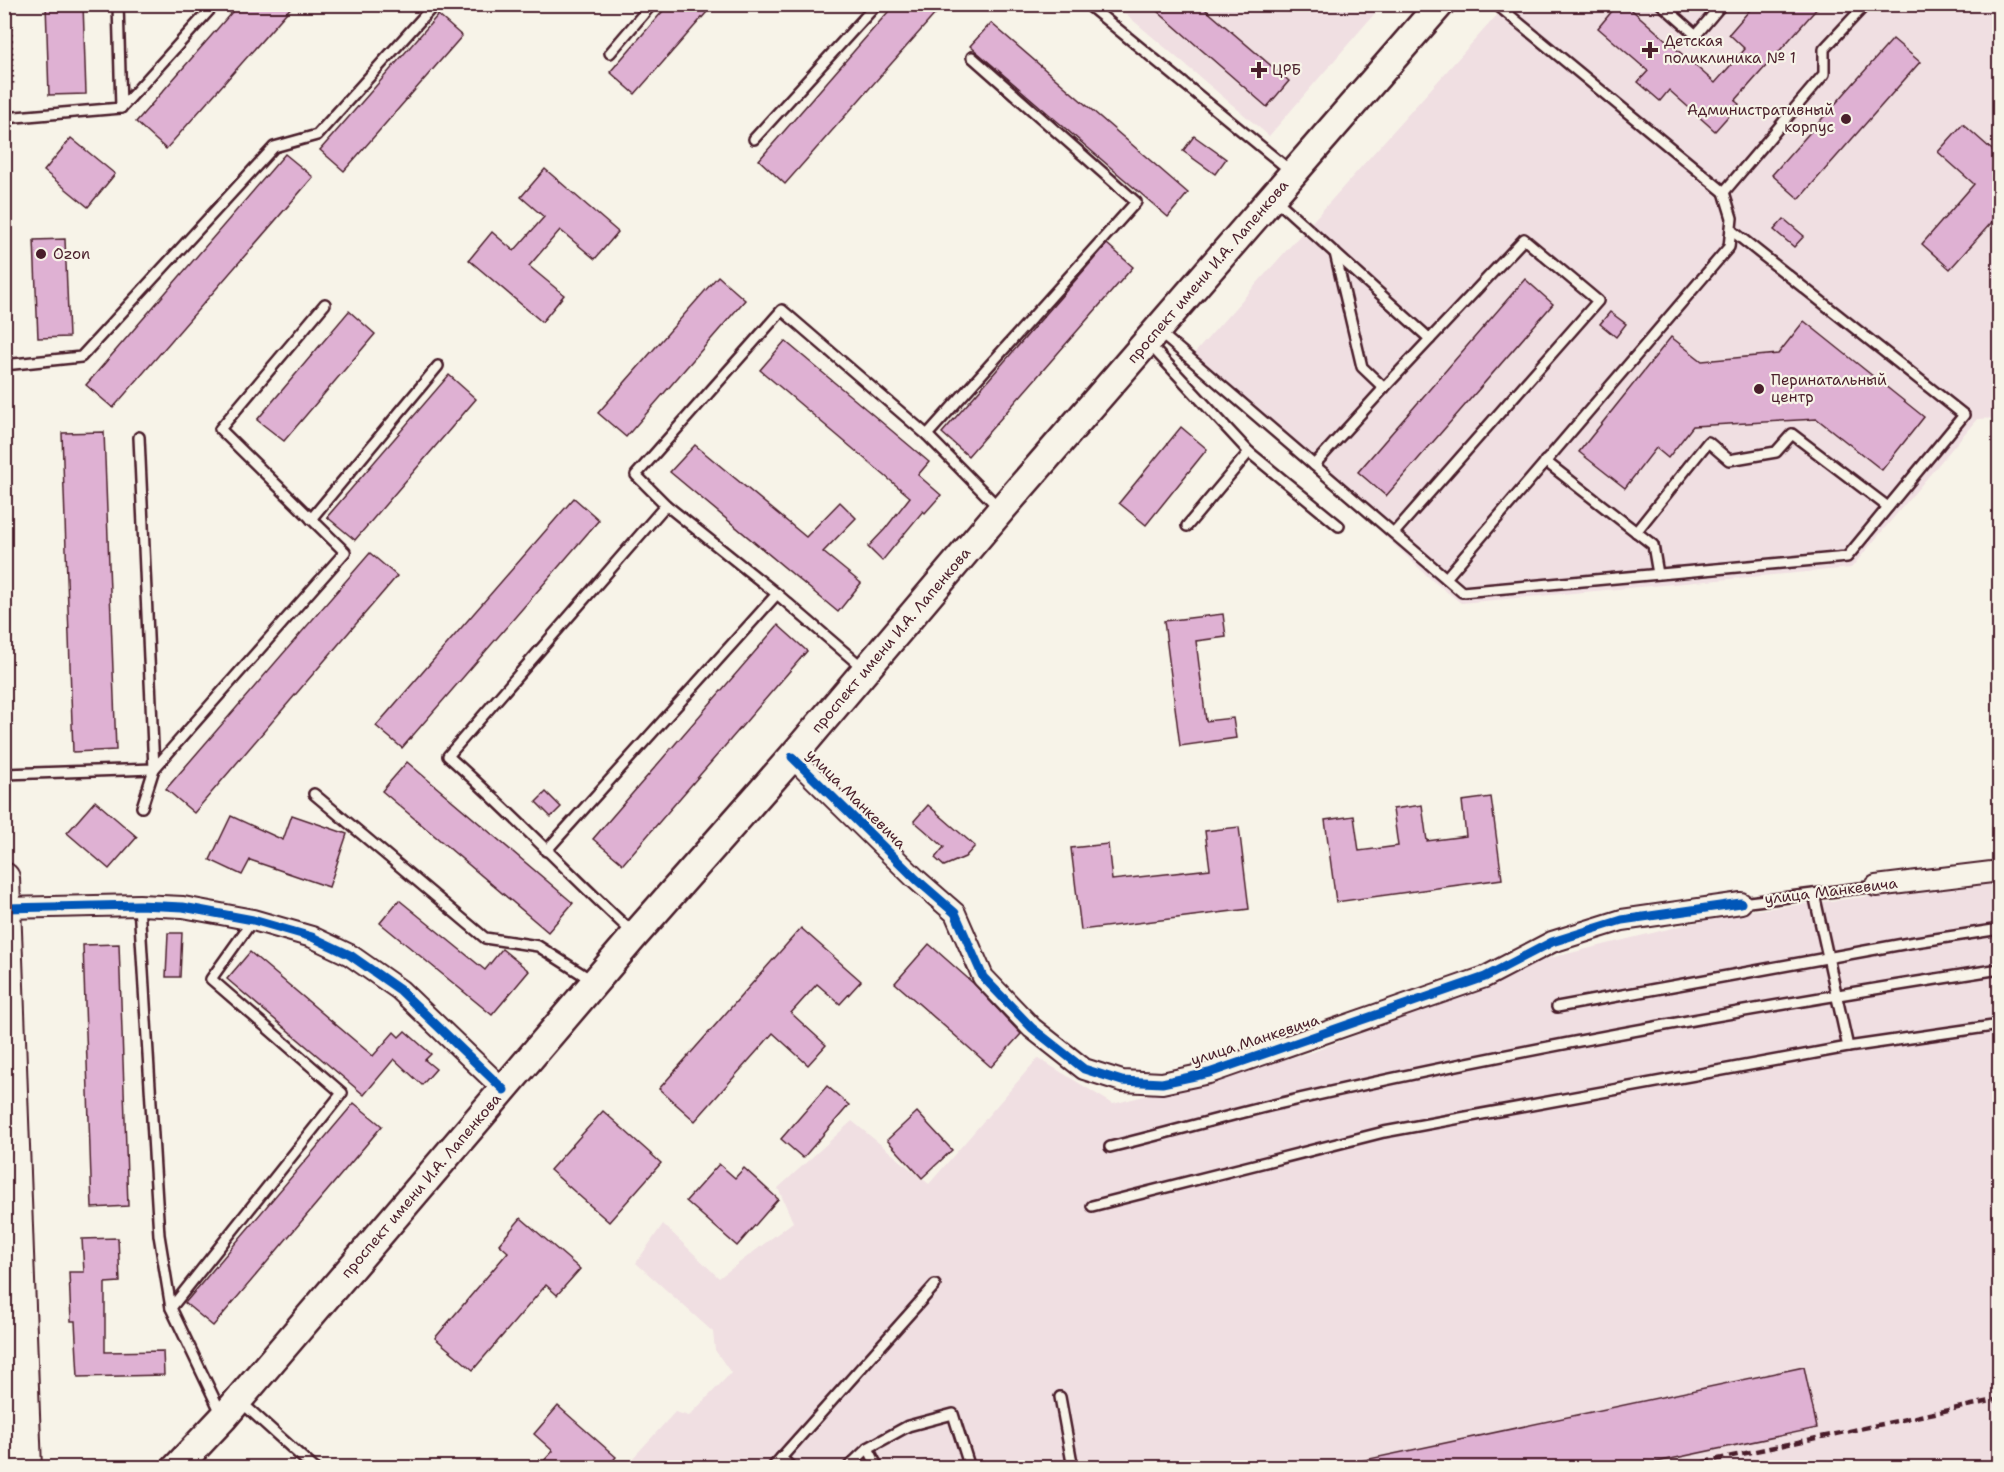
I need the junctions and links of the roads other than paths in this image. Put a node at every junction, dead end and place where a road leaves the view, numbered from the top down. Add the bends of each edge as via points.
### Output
1 (118, 4) edge
2 (215, 4) edge
3 (435, 4) edge
4 (652, 4) edge
5 (877, 4) edge
6 (1087, 4) edge
7 (1440, 4) edge
8 (1496, 4) edge
9 (1661, 4) edge
10 (1722, 4) edge
11 (1866, 4) edge
12 (610, 53) dead end
13 (972, 57) dead end
14 (121, 108) junction
15 (4, 118) edge
16 (754, 139) dead end
17 (1293, 172) junction
18 (1725, 192) junction
19 (1272, 196) junction
20 (1731, 230) junction
21 (1335, 253) junction
22 (326, 304) dead end
23 (1152, 336) junction
24 (1430, 339) junction
25 (4, 365) edge
26 (438, 366) dead end
27 (1384, 388) junction
28 (927, 435) junction
29 (139, 437) dead end
30 (1249, 452) junction
31 (1545, 461) junction
32 (1314, 465) junction
33 (666, 505) junction
34 (1888, 507) junction
35 (1001, 510) junction
36 (311, 519) junction
37 (1187, 526) dead end
38 (1339, 526) dead end
39 (1636, 532) junction
40 (1394, 533) junction
41 (1658, 574) junction
42 (1446, 578) junction
43 (777, 594) junction
44 (864, 670) junction
45 (792, 757) junction
46 (154, 769) junction
47 (4, 774) edge
48 (314, 794) dead end
49 (142, 807) dead end
50 (546, 851) junction
51 (2000, 871) edge
52 (4, 878) edge
53 (1876, 886) joint
54 (1814, 894) junction
55 (1741, 903) joint
56 (139, 905) junction
57 (253, 920) junction
58 (6, 923) edge
59 (2000, 929) edge
60 (635, 935) junction
61 (1828, 959) junction
62 (2000, 969) edge
63 (595, 983) junction
64 (1836, 994) junction
65 (1557, 1007) dead end
66 (2000, 1025) edge
67 (1848, 1047) junction
68 (504, 1089) junction
69 (1110, 1148) dead end
70 (1092, 1206) dead end
71 (935, 1285) dead end
72 (171, 1308) junction
73 (14, 1373) edge
74 (1060, 1397) dead end
75 (231, 1409) junction
76 (868, 1448) junction
77 (781, 1458) junction
78 (185, 1462) edge
79 (26, 1467) edge
80 (314, 1467) edge
81 (772, 1467) edge
82 (792, 1467) edge
83 (847, 1467) edge
84 (879, 1467) edge
85 (970, 1467) edge
86 (1072, 1467) edge

1 - 14 lane
2 - 14 lane
3 - 25 lane via 317,135 274,147 81,357
4 - 12 lane
5 - 16 lane
6 - 17 lane
7 - 17 main road, проспект имени И.А. Лапенкова
8 - 18 lane
9 - 10 lane via 1696,35
11 - 18 lane via 1824,49 1824,74
13 - 28 lane via 1136,202
14 - 15 lane
17 - 19 main road, проспект имени И.А. Лапенкова
18 - 20 lane
19 - 21 lane
19 - 23 main road, проспект имени И.А. Лапенкова
20 - 31 lane via 1729,247
20 - 34 lane via 1964,415
21 - 24 lane
21 - 27 lane via 1362,367
22 - 36 lane via 220,429
23 - 30 lane
23 - 32 lane
23 - 35 main road, проспект имени И.А. Лапенкова
24 - 27 lane
24 - 40 lane via 1524,239 1598,301
26 - 36 lane
27 - 32 lane
28 - 33 lane via 782,310 636,475
28 - 35 lane
29 - 46 lane
30 - 37 lane
30 - 38 lane
31 - 39 lane
31 - 42 lane
32 - 40 lane
33 - 43 lane
33 - 50 lane via 448,756
34 - 39 lane via 1792,434 1776,452 1729,460 1708,442
34 - 41 lane via 1847,557
35 - 44 main road, проспект имени И.А. Лапенкова
36 - 46 lane via 345,552
39 - 41 lane via 1653,545
40 - 42 lane
41 - 42 lane via 1462,592
43 - 44 lane
43 - 50 lane
44 - 45 main road, проспект имени И.А. Лапенкова
45 - 55 street, улица Манкевича via 955,913 983,977 1032,1028 1084,1069 1122,1081 1162,1083 1209,1073 1485,977 1552,942 1622,920
45 - 60 main road, проспект имени И.А. Лапенкова
46 - 47 lane
46 - 49 lane
48 - 63 lane via 485,938 538,946
50 - 60 lane
51 - 53 street, улица Манкевича
52 - 58 main road
53 - 54 lane, улица Манкевича
54 - 55 lane, улица Манкевича
54 - 61 lane
56 - 57 street via 183,907
56 - 58 street
56 - 72 lane via 159,1235
57 - 68 street via 312,937 350,955 400,990
57 - 72 lane via 211,979 342,1093
58 - 73 main road
59 - 61 lane
60 - 63 main road, проспект имени И.А. Лапенкова
61 - 64 lane
61 - 65 lane
62 - 64 lane
63 - 68 main road, проспект имени И.А. Лапенкова
64 - 67 lane
64 - 69 lane via 1437,1069
66 - 67 lane
67 - 70 lane via 1384,1132
68 - 75 main road, проспект имени И.А. Лапенкова
71 - 77 lane
72 - 75 lane
73 - 79 main road
74 - 86 lane
75 - 78 main road, проспект имени И.А. Лапенкова
75 - 80 lane
76 - 83 lane
76 - 84 lane
76 - 85 lane via 908,1426 953,1414
77 - 81 lane
77 - 82 lane

